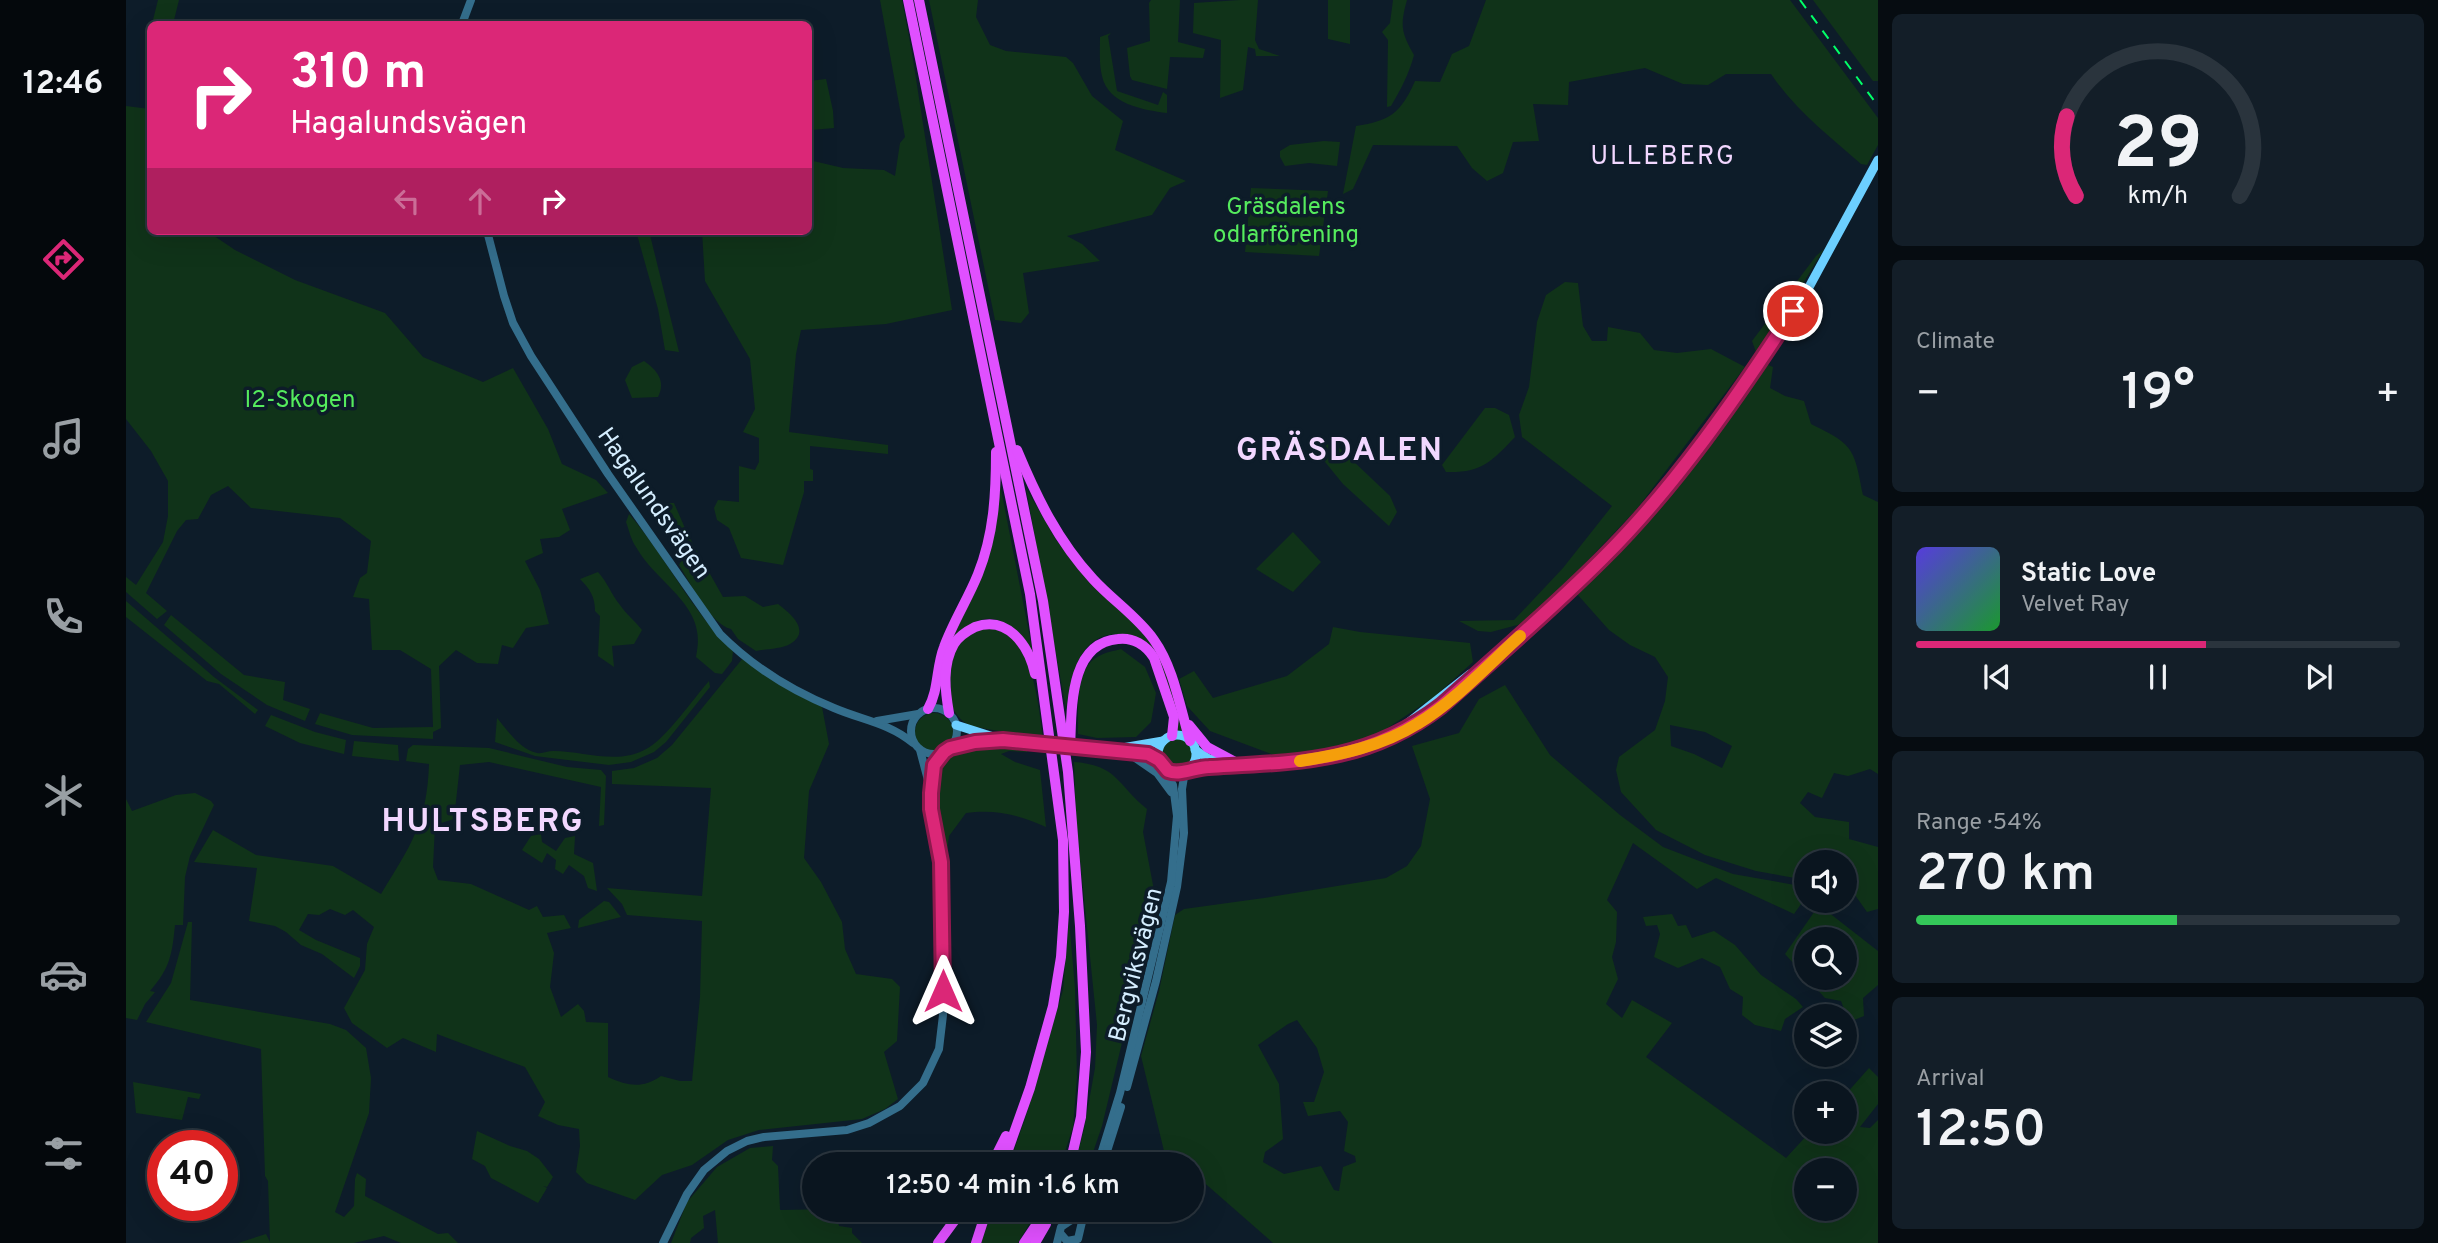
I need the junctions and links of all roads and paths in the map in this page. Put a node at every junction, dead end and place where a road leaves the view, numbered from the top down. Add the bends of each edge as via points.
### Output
1 (471, 0) edge
2 (908, 0) edge
3 (919, 0) edge
4 (463, 21) edge
5 (1878, 160) edge
6 (488, 235) edge
7 (1002, 427) junction
8 (923, 711) junction
9 (949, 713) junction
10 (1182, 713) junction
11 (874, 722) junction
12 (956, 725) junction
13 (1167, 739) junction
14 (1003, 740) junction
15 (913, 743) junction
16 (1193, 746) junction
17 (1089, 749) junction
18 (920, 750) junction
19 (947, 750) junction
20 (1128, 753) junction
21 (1235, 762) junction
22 (1161, 763) junction
23 (1256, 765) junction
24 (1187, 770) junction
25 (1055, 772) junction
26 (1068, 772) junction
27 (931, 793) junction
28 (1176, 800) junction
29 (1019, 1116) junction
30 (998, 1152) edge
31 (1007, 1152) edge
32 (1073, 1152) edge
33 (1102, 1152) edge
34 (1107, 1152) edge
35 (953, 1222) edge
36 (983, 1222) edge
37 (1038, 1222) edge
38 (1046, 1222) edge
39 (1068, 1222) edge
40 (1074, 1222) edge
41 (1082, 1222) edge
42 (1081, 1228) junction
43 (1060, 1234) junction
44 (1066, 1242) edge
45 (663, 1243) edge
46 (938, 1243) edge
47 (976, 1243) edge
48 (1024, 1243) edge
49 (1035, 1243) edge
50 (1057, 1243) edge

1 - 4 street
2 - 7 highway
3 - 7 highway
5 - 23 main road via 1808,289 1764,356 1665,488 1603,558 1416,725 1356,750
6 - 11 street, Hagalundsvägen via 503,296 531,356 720,634 742,655 792,688
7 - 8 highway via 988,544 943,650 935,693
7 - 10 highway via 1061,539 1095,581 1153,638
7 - 25 highway
7 - 26 highway via 1043,601
8 - 9 street via 935,708
8 - 11 street, Hagalundsvägen
8 - 15 street via 911,727
9 - 12 street
9 - 25 highway via 945,676 956,642 965,632 984,625 1005,628 1024,645 1033,663
10 - 16 highway
10 - 21 highway via 1207,747
11 - 15 street, Hagalundsvägen via 898,730
12 - 14 main road
12 - 19 street via 957,737
13 - 16 main road via 1182,736
13 - 17 main road
13 - 22 main road via 1159,747
13 - 26 highway via 1175,723 1149,650 1131,640 1107,640 1092,650 1078,677
14 - 17 main road, bridge
14 - 19 main road
15 - 18 street
16 - 21 main road via 1209,759
16 - 24 main road via 1195,760
17 - 20 main road
18 - 19 street via 932,755
18 - 27 street
19 - 27 street via 934,765
20 - 22 main road via 1148,754
20 - 28 street via 1157,773
21 - 23 main road
22 - 24 main road via 1173,773
22 - 28 street, Bergviksvägen
23 - 24 main road
24 - 34 street, Bergviksvägen via 1182,789 1184,834 1172,912
25 - 29 highway via 1065,874 1061,957 1048,1029
26 - 32 highway via 1086,1039 1083,1100
27 - 45 street via 941,862 943,1014 939,1049 923,1083 900,1106 869,1123 847,1130 764,1137 727,1151 704,1170 687,1194
28 - 33 street, Bergviksvägen via 1176,843 1165,913
29 - 30 highway
29 - 31 highway
35 - 46 highway
36 - 47 highway
37 - 48 highway
38 - 49 highway
39 - 43 street
40 - 42 street
41 - 42 street
42 - 44 street via 1078,1239
43 - 44 street
43 - 50 street

